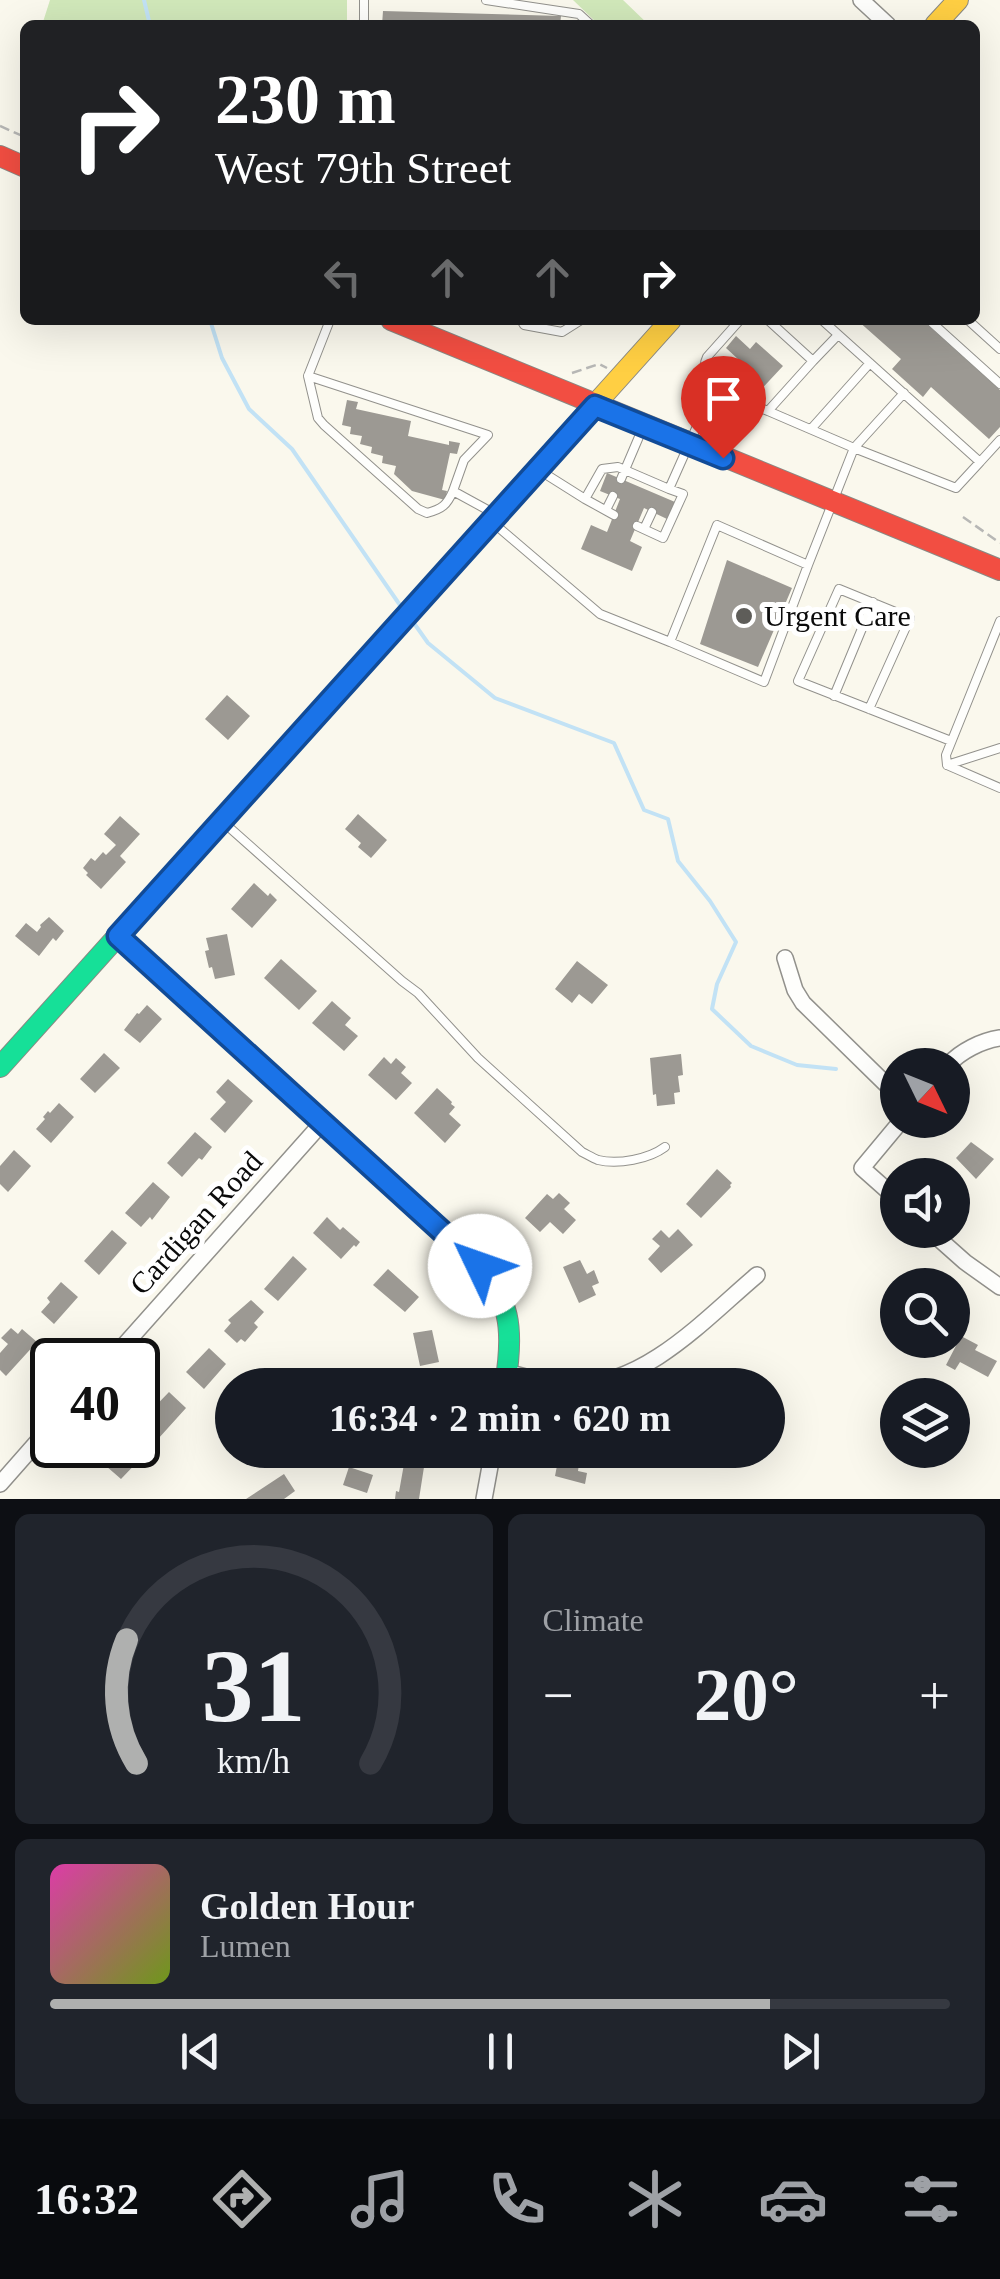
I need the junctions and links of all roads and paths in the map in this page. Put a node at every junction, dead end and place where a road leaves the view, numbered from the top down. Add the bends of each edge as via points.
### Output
1 (486, 0) edge
2 (861, 0) edge
3 (958, 0) edge
4 (586, 20) edge
5 (883, 20) edge
6 (940, 20) edge
7 (328, 325) edge
8 (403, 325) edge
9 (524, 325) edge
10 (572, 325) edge
11 (667, 325) edge
12 (736, 325) edge
13 (774, 325) edge
14 (828, 325) edge
15 (935, 325) edge
16 (974, 325) edge
17 (838, 334) junction
18 (1000, 349) edge
19 (813, 360) junction
20 (870, 363) junction
21 (308, 376) junction
22 (1000, 384) edge
23 (713, 390) junction
24 (904, 394) junction
25 (595, 406) junction
26 (768, 411) junction
27 (644, 426) junction
28 (811, 429) junction
29 (1000, 440) edge
30 (688, 444) junction
31 (854, 448) junction
32 (980, 462) junction
33 (538, 470) junction
34 (623, 475) junction
35 (664, 490) junction
36 (453, 492) junction
37 (612, 496) dead end
38 (585, 499) junction
39 (832, 502) junction
40 (652, 512) dead end
41 (963, 517) dead end
42 (494, 518) junction
43 (1000, 544) edge
44 (808, 565) junction
45 (1000, 570) edge
46 (872, 602) junction
47 (1000, 620) edge
48 (670, 642) junction
49 (834, 696) junction
50 (870, 709) junction
51 (951, 742) junction
52 (1000, 748) edge
53 (947, 765) junction
54 (1000, 788) edge
55 (222, 821) junction
56 (118, 936) junction
57 (784, 958) dead end
58 (1000, 1038) edge
59 (970, 1049) edge
60 (0, 1068) edge
61 (880, 1078) edge
62 (322, 1122) junction
63 (887, 1138) edge
64 (665, 1147) dead end
65 (880, 1184) edge
66 (949, 1248) edge
67 (758, 1275) dead end
68 (1000, 1287) edge
69 (131, 1338) edge
70 (507, 1368) edge
71 (638, 1368) edge
72 (30, 1450) edge
73 (490, 1468) edge
74 (0, 1484) edge
75 (484, 1499) edge

1 - 4 lane
2 - 5 street
3 - 6 main road
7 - 21 lane
8 - 25 main road
9 - 10 lane via 562,332
11 - 25 main road
12 - 23 lane via 704,364
13 - 19 lane
14 - 17 lane
15 - 22 lane
16 - 18 lane
17 - 19 lane
17 - 20 lane
19 - 26 lane
20 - 24 lane
20 - 28 lane
21 - 36 lane via 318,418 418,508 437,510
21 - 36 lane via 488,435 464,460
23 - 26 lane
23 - 30 lane
24 - 31 lane
24 - 32 lane
25 - 27 main road
25 - 33 main road
26 - 28 lane
27 - 30 main road
27 - 34 lane
28 - 31 lane
29 - 32 lane
30 - 35 lane
30 - 39 main road
31 - 32 lane via 956,488
31 - 39 lane
33 - 38 lane
33 - 42 main road
34 - 35 lane
34 - 38 lane via 618,467 602,468
35 - 40 lane via 683,494 663,538 640,528
36 - 42 lane
37 - 38 lane via 610,513
39 - 44 lane
39 - 45 main road
41 - 43 path
42 - 48 lane via 600,614
42 - 55 main road
44 - 48 lane via 717,526
44 - 48 lane via 764,682
46 - 49 lane
46 - 49 lane via 839,588 798,681
46 - 50 lane via 910,618
47 - 51 lane
49 - 50 lane
50 - 51 lane
51 - 53 lane
52 - 53 lane
53 - 54 lane
55 - 56 main road
55 - 64 lane via 418,993 582,1152 614,1161
56 - 60 main road
56 - 62 main road
57 - 61 street via 804,1004
58 - 59 street
62 - 69 street, Cardigan Road
62 - 70 main road via 493,1280 510,1323
63 - 65 street via 862,1168
66 - 68 street
67 - 71 street
72 - 74 street
73 - 75 street

